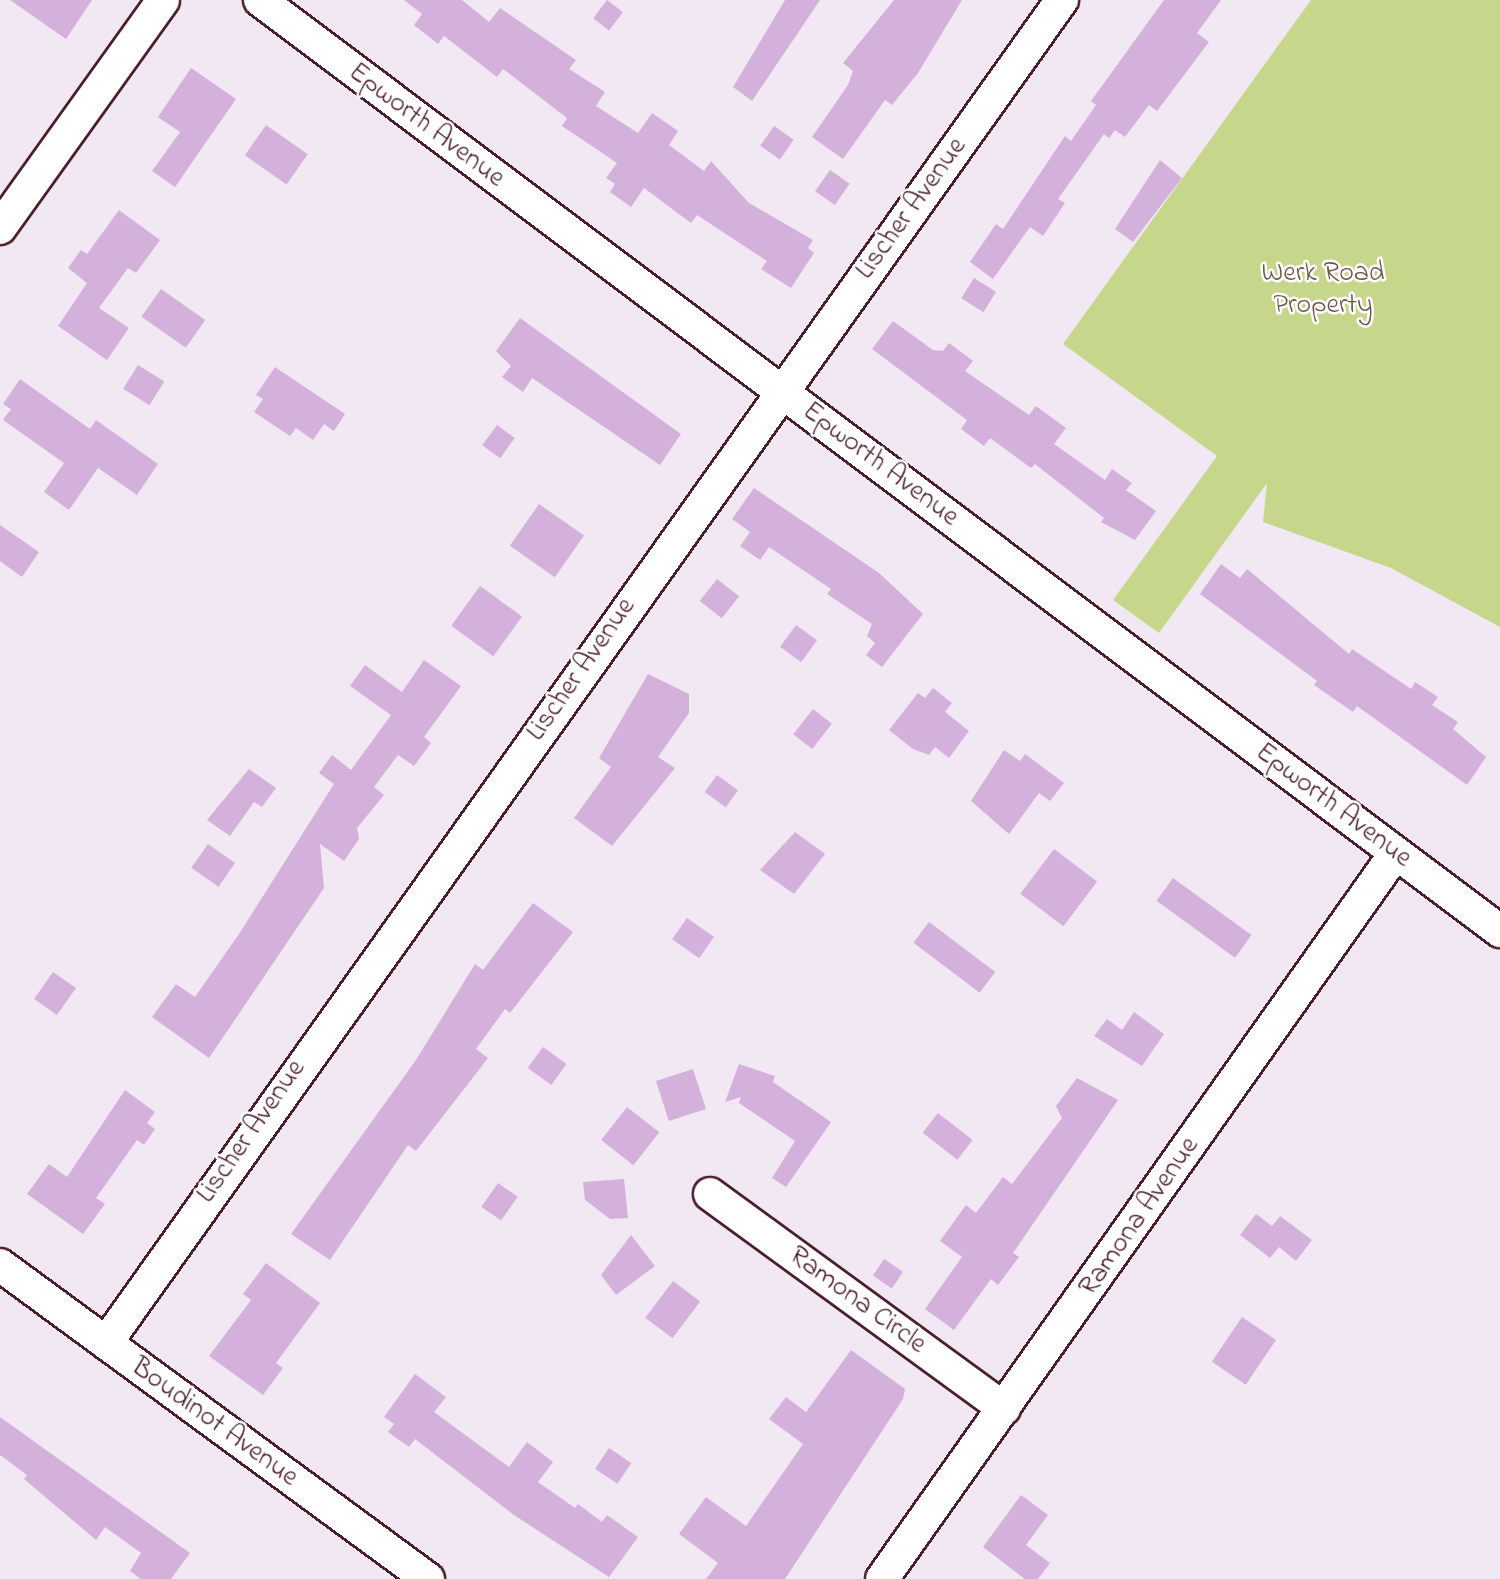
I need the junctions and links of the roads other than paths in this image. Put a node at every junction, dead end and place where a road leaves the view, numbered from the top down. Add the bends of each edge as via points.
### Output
1 (163, 0) edge
2 (260, 0) edge
3 (1062, 0) edge
4 (0, 228) edge
5 (780, 390) junction
6 (1395, 853) junction
7 (1500, 931) edge
8 (710, 1194) dead end
9 (0, 1265) edge
10 (106, 1343) junction
11 (1004, 1408) junction
12 (428, 1579) edge
13 (882, 1579) edge

1 - 4 street
2 - 5 street, Epworth Avenue
3 - 5 street, Lischer Avenue
5 - 6 street, Epworth Avenue
5 - 10 street, Lischer Avenue
6 - 7 street, Epworth Avenue
6 - 11 street, Ramona Avenue
8 - 11 street, Ramona Circle
9 - 10 street, Boudinot Avenue
10 - 12 street, Boudinot Avenue
11 - 13 street, Ramona Avenue

